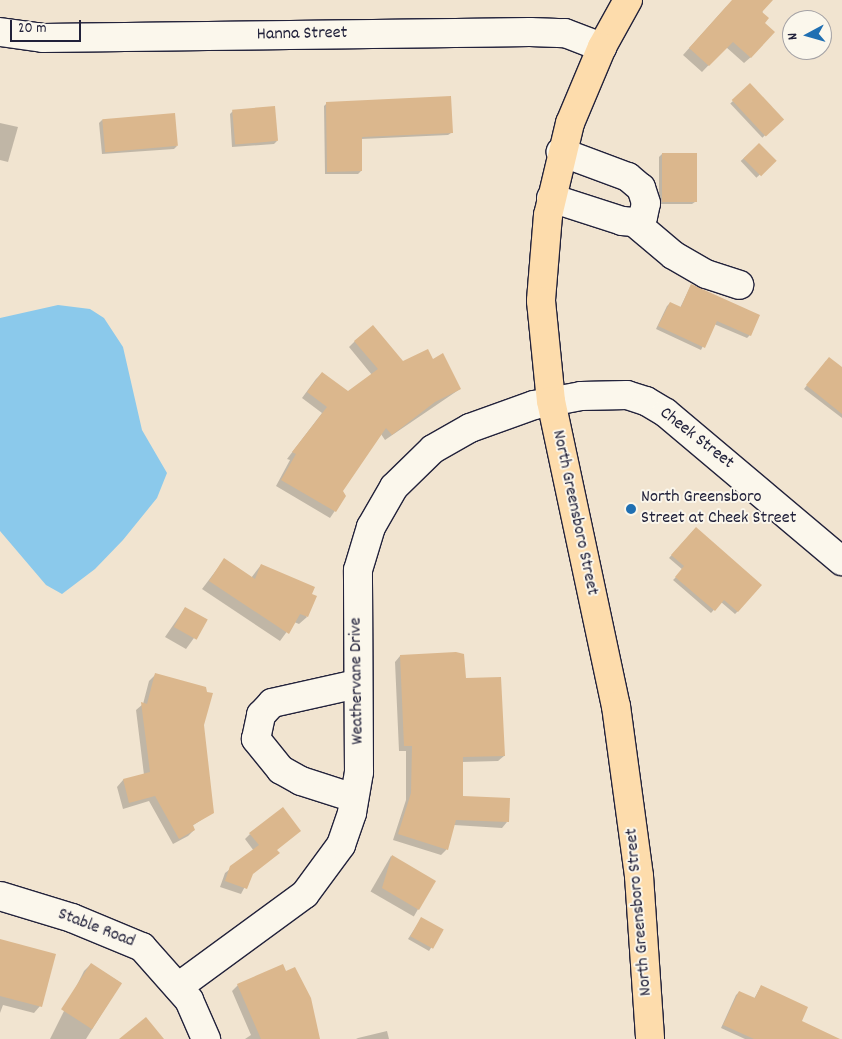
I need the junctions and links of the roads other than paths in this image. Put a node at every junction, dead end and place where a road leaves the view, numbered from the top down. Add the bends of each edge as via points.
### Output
1 (628, 0) edge
2 (0, 32) edge
3 (602, 47) junction
4 (561, 152) junction
5 (551, 198) junction
6 (634, 222) junction
7 (739, 285) dead end
8 (551, 400) junction
9 (842, 561) edge
10 (357, 684) junction
11 (354, 798) junction
12 (0, 896) edge
13 (178, 987) junction
14 (206, 1039) edge
15 (650, 1039) edge

1 - 3 main road, North Greensboro Street
2 - 3 street, Hanna Street via 43,38 530,32 565,33
3 - 4 main road, North Greensboro Street via 573,114
4 - 5 main road, North Greensboro Street
4 - 6 street via 628,177 641,188 646,203 642,216
5 - 6 street
5 - 8 main road, North Greensboro Street via 542,255 541,301
6 - 7 street via 673,255 706,274
8 - 9 street, Cheek Street via 609,394 646,401 756,487
8 - 10 street, Weathervane Drive via 470,428 433,449 394,487 371,527 358,570
8 - 15 main road, North Greensboro Street via 616,706 639,876
10 - 11 street, Weathervane Drive via 360,742
10 - 11 street via 272,704 261,715 256,739 281,770 301,781
11 - 13 street, Weathervane Drive via 341,845 304,894
12 - 13 street, Stable Road via 72,918 142,947
13 - 14 street, Stable Road via 189,1000

